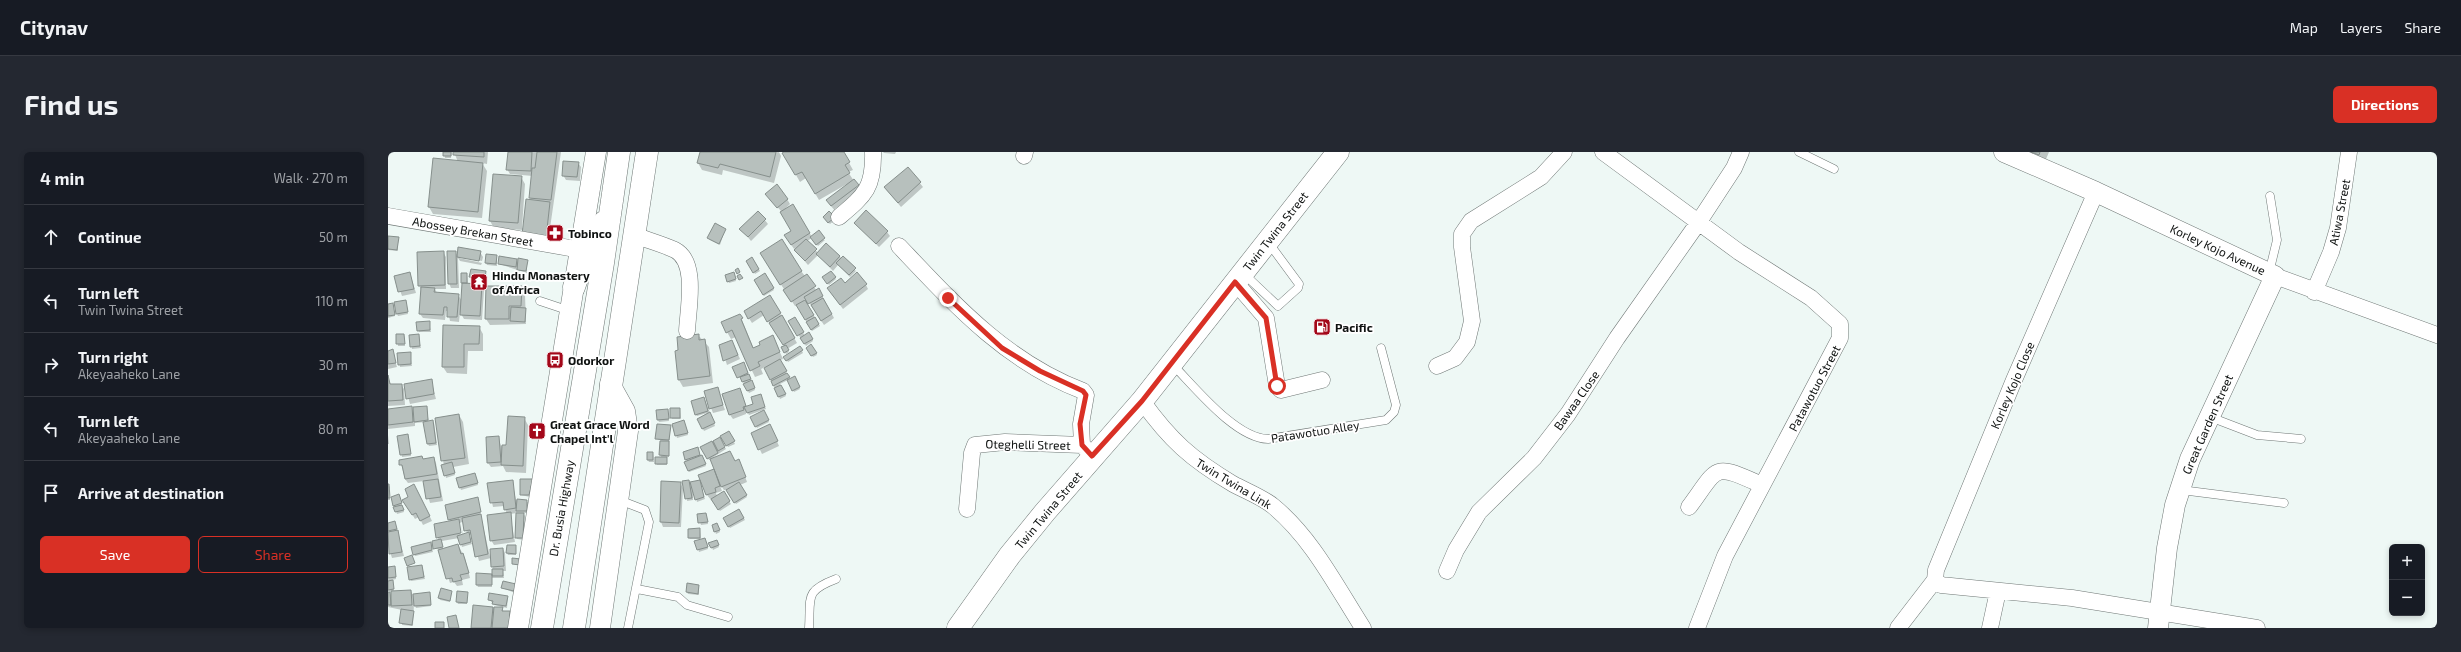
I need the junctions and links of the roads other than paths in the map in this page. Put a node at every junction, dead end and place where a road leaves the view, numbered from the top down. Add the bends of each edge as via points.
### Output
1 (596, 152) edge
2 (619, 152) edge
3 (648, 152) edge
4 (873, 152) edge
5 (1338, 152) edge
6 (1564, 152) edge
7 (1603, 152) edge
8 (1741, 152) edge
9 (1799, 152) edge
10 (2004, 152) edge
11 (2349, 152) edge
12 (1834, 169) dead end
13 (2096, 192) junction
14 (2270, 196) dead end
15 (612, 209) junction
16 (388, 216) edge
17 (839, 217) dead end
18 (1698, 223) junction
19 (634, 235) junction
20 (587, 237) junction
21 (1267, 242) junction
22 (899, 246) dead end
23 (603, 263) junction
24 (2272, 275) junction
25 (1239, 277) junction
26 (574, 287) joint
27 (2314, 292) junction
28 (540, 301) dead end
29 (570, 311) junction
30 (687, 331) dead end
31 (2437, 335) edge
32 (1382, 348) dead end
33 (1171, 364) junction
34 (1437, 366) dead end
35 (1322, 380) dead end
36 (610, 384) junction
37 (1142, 401) junction
38 (2210, 416) junction
39 (2301, 439) dead end
40 (1087, 451) junction
41 (1762, 485) junction
42 (2180, 490) junction
43 (563, 496) junction
44 (619, 500) junction
45 (2284, 503) dead end
46 (1689, 507) dead end
47 (967, 509) dead end
48 (1447, 571) dead end
49 (836, 579) dead end
50 (1935, 580) junction
51 (637, 589) junction
52 (1998, 591) junction
53 (728, 617) dead end
54 (2159, 621) edge
55 (518, 628) edge
56 (542, 628) edge
57 (562, 628) edge
58 (574, 628) edge
59 (600, 628) edge
60 (628, 628) edge
61 (809, 628) edge
62 (958, 628) edge
63 (1363, 628) edge
64 (1697, 628) edge
65 (1898, 628) edge
66 (1990, 628) edge
67 (2257, 628) edge

1 - 20 street
2 - 15 main road, Dr. Busia Highway
3 - 19 main road
4 - 17 street via 874,171 864,197
5 - 21 main road, Twin Twina Street
6 - 34 street via 1541,178 1471,221 1462,234 1472,321 1467,342 1455,358
7 - 18 street, Patawotuo Street
8 - 18 street, Bawaa Close via 1734,168
9 - 12 lane
10 - 13 street, Korley Kojo Avenue
11 - 27 street, Atiwa Street via 2338,228
13 - 24 street, Korley Kojo Avenue
13 - 50 street, Korley Kojo Close via 2014,380 1936,570
14 - 24 lane via 2277,240
15 - 20 main road
15 - 23 main road, Dr. Busia Highway
16 - 20 street, Abossey Brekan Street
18 - 41 street, Patawotuo Street via 1811,298 1840,324 1840,338
18 - 48 street, Bawaa Close via 1617,338 1568,414 1534,458 1479,512 1456,550
19 - 30 street via 676,251 686,259 690,270
19 - 36 main road
20 - 23 main road
20 - 26 main road via 583,261
21 - 25 main road, Twin Twina Street
21 - 25 lane via 1299,284 1298,288 1278,306
22 - 40 street via 948,298 1002,348 1040,371 1083,391 1086,395 1080,424
23 - 43 main road, Dr. Busia Highway
24 - 27 street, Korley Kojo Avenue
24 - 38 street, Great Garden Street
25 - 33 main road, Twin Twina Street
25 - 35 street via 1266,318 1277,386 1281,390
26 - 29 street, Dr. Busia Highway
27 - 31 street, Korley Kojo Avenue
28 - 29 lane
29 - 55 street, Dr. Busia Highway
32 - 33 lane, Patawotuo Alley via 1396,405 1394,412 1386,420 1268,439 1256,439 1235,426
33 - 37 main road, Twin Twina Street
36 - 44 street via 628,421
36 - 58 main road
37 - 40 main road, Twin Twina Street
37 - 63 street, Twin Twina Link via 1162,430 1184,452 1223,478 1271,504 1291,521
38 - 39 lane via 2257,434
38 - 42 street, Great Garden Street via 2190,459
40 - 47 street, Oteghelli Street via 1005,442 975,445
40 - 62 main road, Twin Twina Street
41 - 46 street via 1733,472 1715,472
41 - 64 street, Patawotuo Street via 1725,556
42 - 45 lane
42 - 54 street, Great Garden Street via 2167,548
43 - 56 main road, Dr. Busia Highway
43 - 57 main road via 575,534 575,549
44 - 51 lane via 645,510 649,515 650,522
44 - 59 street
49 - 61 lane via 817,586 811,596
50 - 52 street via 1941,586
50 - 65 street, Korley Kojo Close
51 - 53 lane via 678,597 686,605
51 - 60 lane
52 - 54 street via 2072,598
52 - 66 street
54 - 67 street

